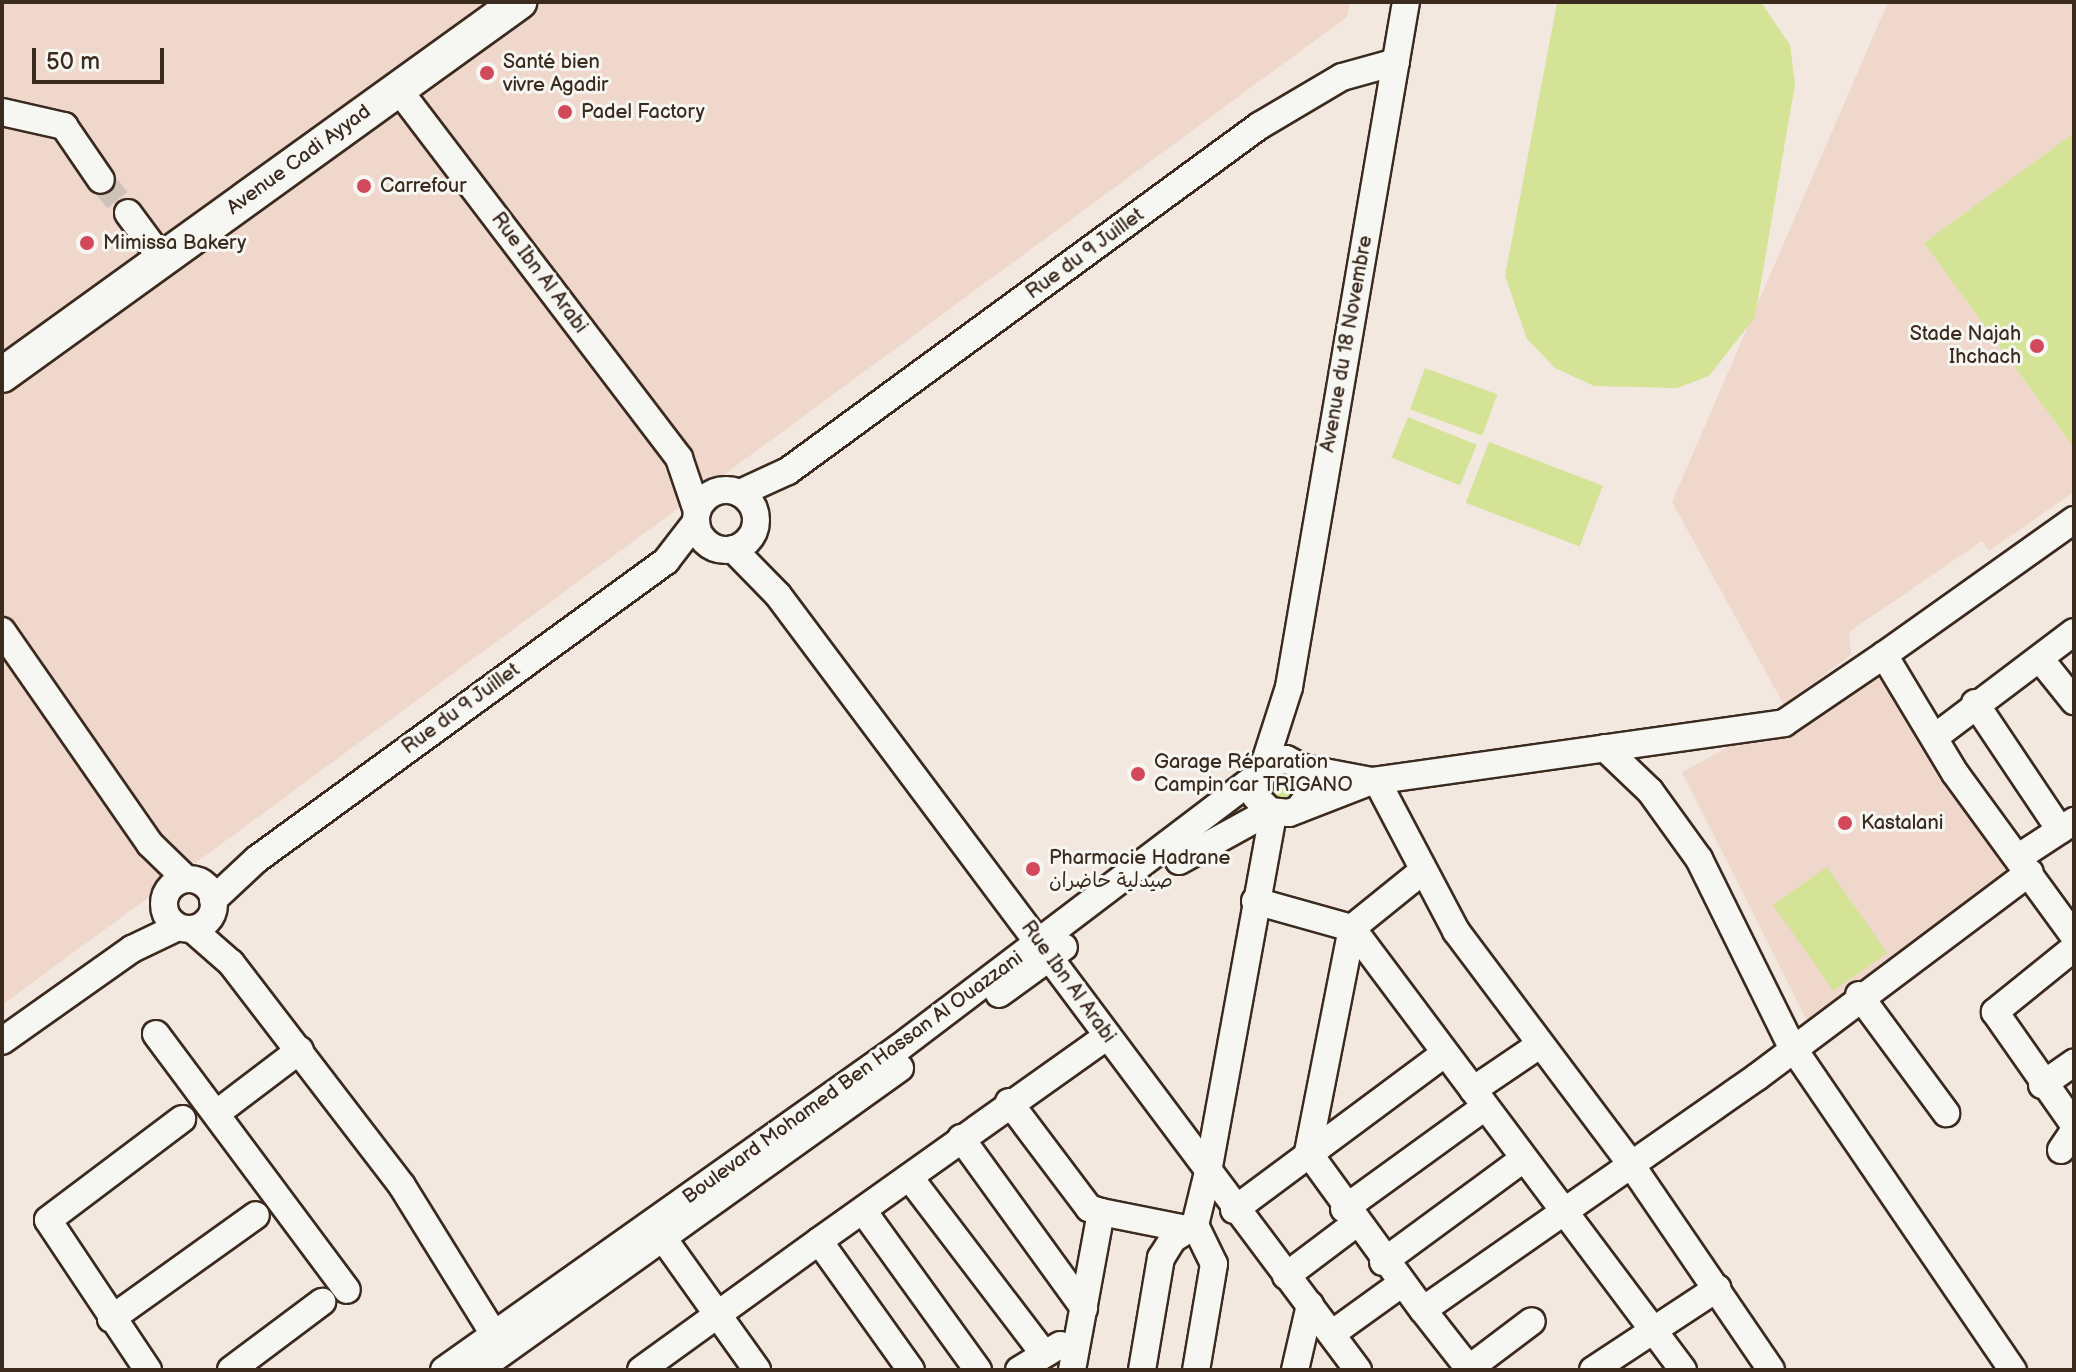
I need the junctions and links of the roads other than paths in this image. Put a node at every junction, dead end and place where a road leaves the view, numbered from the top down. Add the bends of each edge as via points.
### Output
1 (519, 2) edge
2 (1406, 2) edge
3 (1396, 62) junction
4 (398, 89) junction
5 (2, 112) edge
6 (101, 180) tunnel mouth
7 (128, 213) tunnel mouth
8 (162, 259) junction
9 (3, 374) edge
10 (679, 458) junction
11 (788, 471) junction
12 (734, 491) junction
13 (697, 517) junction
14 (2074, 520) edge
15 (756, 523) junction
16 (723, 548) junction
17 (666, 561) junction
18 (778, 595) junction
19 (2, 631) edge
20 (2074, 632) edge
21 (1884, 655) junction
22 (2041, 660) junction
23 (1289, 687) junction
24 (2074, 701) edge
25 (1975, 703) junction
26 (1935, 737) junction
27 (1605, 748) junction
28 (1300, 765) junction
29 (1260, 771) junction
30 (1375, 781) junction
31 (1299, 809) junction
32 (1271, 812) junction
33 (2067, 825) edge
34 (2025, 865) junction
35 (1420, 873) junction
36 (190, 895) junction
37 (1255, 901) junction
38 (185, 928) junction
39 (1352, 928) junction
40 (2074, 936) edge
41 (2074, 948) edge
42 (132, 949) junction
43 (1045, 950) junction
44 (231, 963) junction
45 (1859, 995) junction
46 (156, 1034) dead end
47 (1107, 1036) junction
48 (2, 1041) edge
49 (1791, 1045) junction
50 (1538, 1046) junction
51 (300, 1050) junction
52 (1444, 1054) junction
53 (2074, 1063) edge
54 (2042, 1085) junction
55 (1479, 1099) junction
56 (1009, 1102) junction
57 (217, 1113) junction
58 (1946, 1113) dead end
59 (182, 1119) dead end
60 (2070, 1136) edge
61 (961, 1138) junction
62 (1308, 1152) junction
63 (1523, 1159) junction
64 (1630, 1163) junction
65 (1208, 1172) junction
66 (910, 1178) junction
67 (1234, 1210) junction
68 (864, 1212) junction
69 (1101, 1212) junction
70 (1562, 1212) junction
71 (256, 1215) dead end
72 (1349, 1217) junction
73 (1190, 1227) junction
74 (663, 1238) junction
75 (819, 1241) junction
76 (1383, 1262) junction
77 (1286, 1276) junction
78 (1401, 1284) junction
79 (1718, 1288) junction
80 (347, 1290) dead end
81 (322, 1302) dead end
82 (1310, 1305) junction
83 (1084, 1308) junction
84 (1423, 1310) junction
85 (720, 1315) junction
86 (111, 1319) junction
87 (1532, 1321) dead end
88 (1654, 1331) junction
89 (1333, 1333) junction
90 (1079, 1335) junction
91 (499, 1342) junction
92 (1044, 1354) junction
93 (1469, 1369) edge
94 (148, 1370) edge
95 (231, 1370) edge
96 (444, 1370) edge
97 (478, 1370) edge
98 (641, 1370) edge
99 (757, 1370) edge
100 (911, 1370) edge
101 (978, 1370) edge
102 (1021, 1370) edge
103 (1072, 1370) edge
104 (1142, 1370) edge
105 (1196, 1370) edge
106 (1295, 1370) edge
107 (1358, 1370) edge
108 (1593, 1370) edge
109 (1683, 1370) edge
110 (1771, 1370) edge
111 (2013, 1370) edge

1 - 4 main road, Avenue Cadi Ayyad
2 - 3 street, Avenue du 18 Novembre
3 - 11 street, Rue du 9 Juillet via 1342,77 1259,126
3 - 23 street, Avenue du 18 Novembre
4 - 8 main road, Avenue Cadi Ayyad
4 - 10 street, Rue Ibn Al Arabi
5 - 6 street via 64,126
7 - 8 street
8 - 9 main road, Avenue Cadi Ayyad
10 - 12 street, Rue Ibn Al Arabi
10 - 13 street, Rue Ibn Al Arabi
11 - 12 street, Rue du 9 Juillet
11 - 15 street, Rue du 9 Juillet
12 - 13 street, Rue du 9 Juillet via 710,495
12 - 15 street, Rue Ibn Al Arabi
13 - 16 street, Rue Ibn Al Arabi
13 - 17 street, Rue du 9 Juillet
14 - 21 street
15 - 16 street, Rue du 9 Juillet
15 - 18 street, Rue Ibn Al Arabi
16 - 17 street, Rue du 9 Juillet
16 - 18 street, Rue Ibn Al Arabi
17 - 36 street, Rue du 9 Juillet via 257,859
18 - 43 street, Rue Ibn Al Arabi
19 - 36 street
20 - 22 street
21 - 26 street
21 - 27 street via 1792,721
22 - 24 street
22 - 25 street
23 - 28 street, Avenue du 18 Novembre
23 - 29 street, Avenue du 18 Novembre
25 - 26 street
25 - 33 street
26 - 34 street
27 - 30 street
27 - 49 street via 1650,791 1699,859
28 - 29 street
28 - 30 street
28 - 31 street via 1309,794
29 - 32 street via 1256,797
29 - 43 street, Boulevard Mohamed Ben Hassan Al Ouazzani
30 - 31 street
30 - 35 street
31 - 32 street
32 - 37 street
32 - 43 street, Boulevard Mohamed Ben Hassan Al Ouazzani via 1203,843
33 - 34 street
34 - 40 street
34 - 45 street
35 - 39 street
35 - 50 street
36 - 38 street
36 - 38 street
36 - 42 street
36 - 44 street
37 - 39 street
37 - 65 street
38 - 42 street
38 - 44 street
39 - 52 street
39 - 62 street
41 - 54 street via 1995,1012
42 - 48 street
43 - 47 street, Rue Ibn Al Arabi
43 - 74 street, Boulevard Mohamed Ben Hassan Al Ouazzani
43 - 91 street, Boulevard Mohamed Ben Hassan Al Ouazzani
44 - 51 street
45 - 49 street
45 - 58 street
46 - 57 street
47 - 56 street
47 - 65 street, Rue Ibn Al Arabi
49 - 64 street via 1750,1082
49 - 111 street
50 - 55 street
50 - 64 street
51 - 57 street
51 - 91 street via 402,1186
52 - 55 street
52 - 62 street
53 - 54 street
54 - 60 street
55 - 63 street
55 - 72 street
56 - 61 street
56 - 69 street via 1089,1208
57 - 80 street
59 - 86 street via 48,1220
61 - 66 street
61 - 83 street
62 - 67 street
62 - 72 street
63 - 70 street
63 - 76 street
64 - 70 street
64 - 79 street
65 - 67 street, Rue Ibn Al Arabi
65 - 73 street
66 - 68 street
66 - 92 street
67 - 77 street, Rue Ibn Al Arabi
68 - 75 street
68 - 101 street
69 - 73 street
69 - 83 street
70 - 84 street
70 - 88 street
71 - 86 street
72 - 76 street
72 - 77 street
73 - 104 street via 1161,1258
73 - 105 street via 1214,1264
74 - 85 street
74 - 91 street, Boulevard Mohamed Ben Hassan Al Ouazzani
75 - 85 street
75 - 100 street
76 - 78 street
77 - 82 street, Rue Ibn Al Arabi
78 - 84 street
78 - 89 street
79 - 88 street
79 - 110 street
81 - 95 street
82 - 89 street, Rue Ibn Al Arabi
82 - 106 street
83 - 90 street
84 - 93 street
85 - 98 street
85 - 99 street
86 - 94 street
87 - 93 street
88 - 108 street
88 - 109 street
89 - 107 street, Rue Ibn Al Arabi
90 - 92 street
90 - 103 street
91 - 96 street, Boulevard Mohamed Ben Hassan Al Ouazzani
91 - 97 street, Boulevard Mohamed Ben Hassan Al Ouazzani
92 - 102 street

